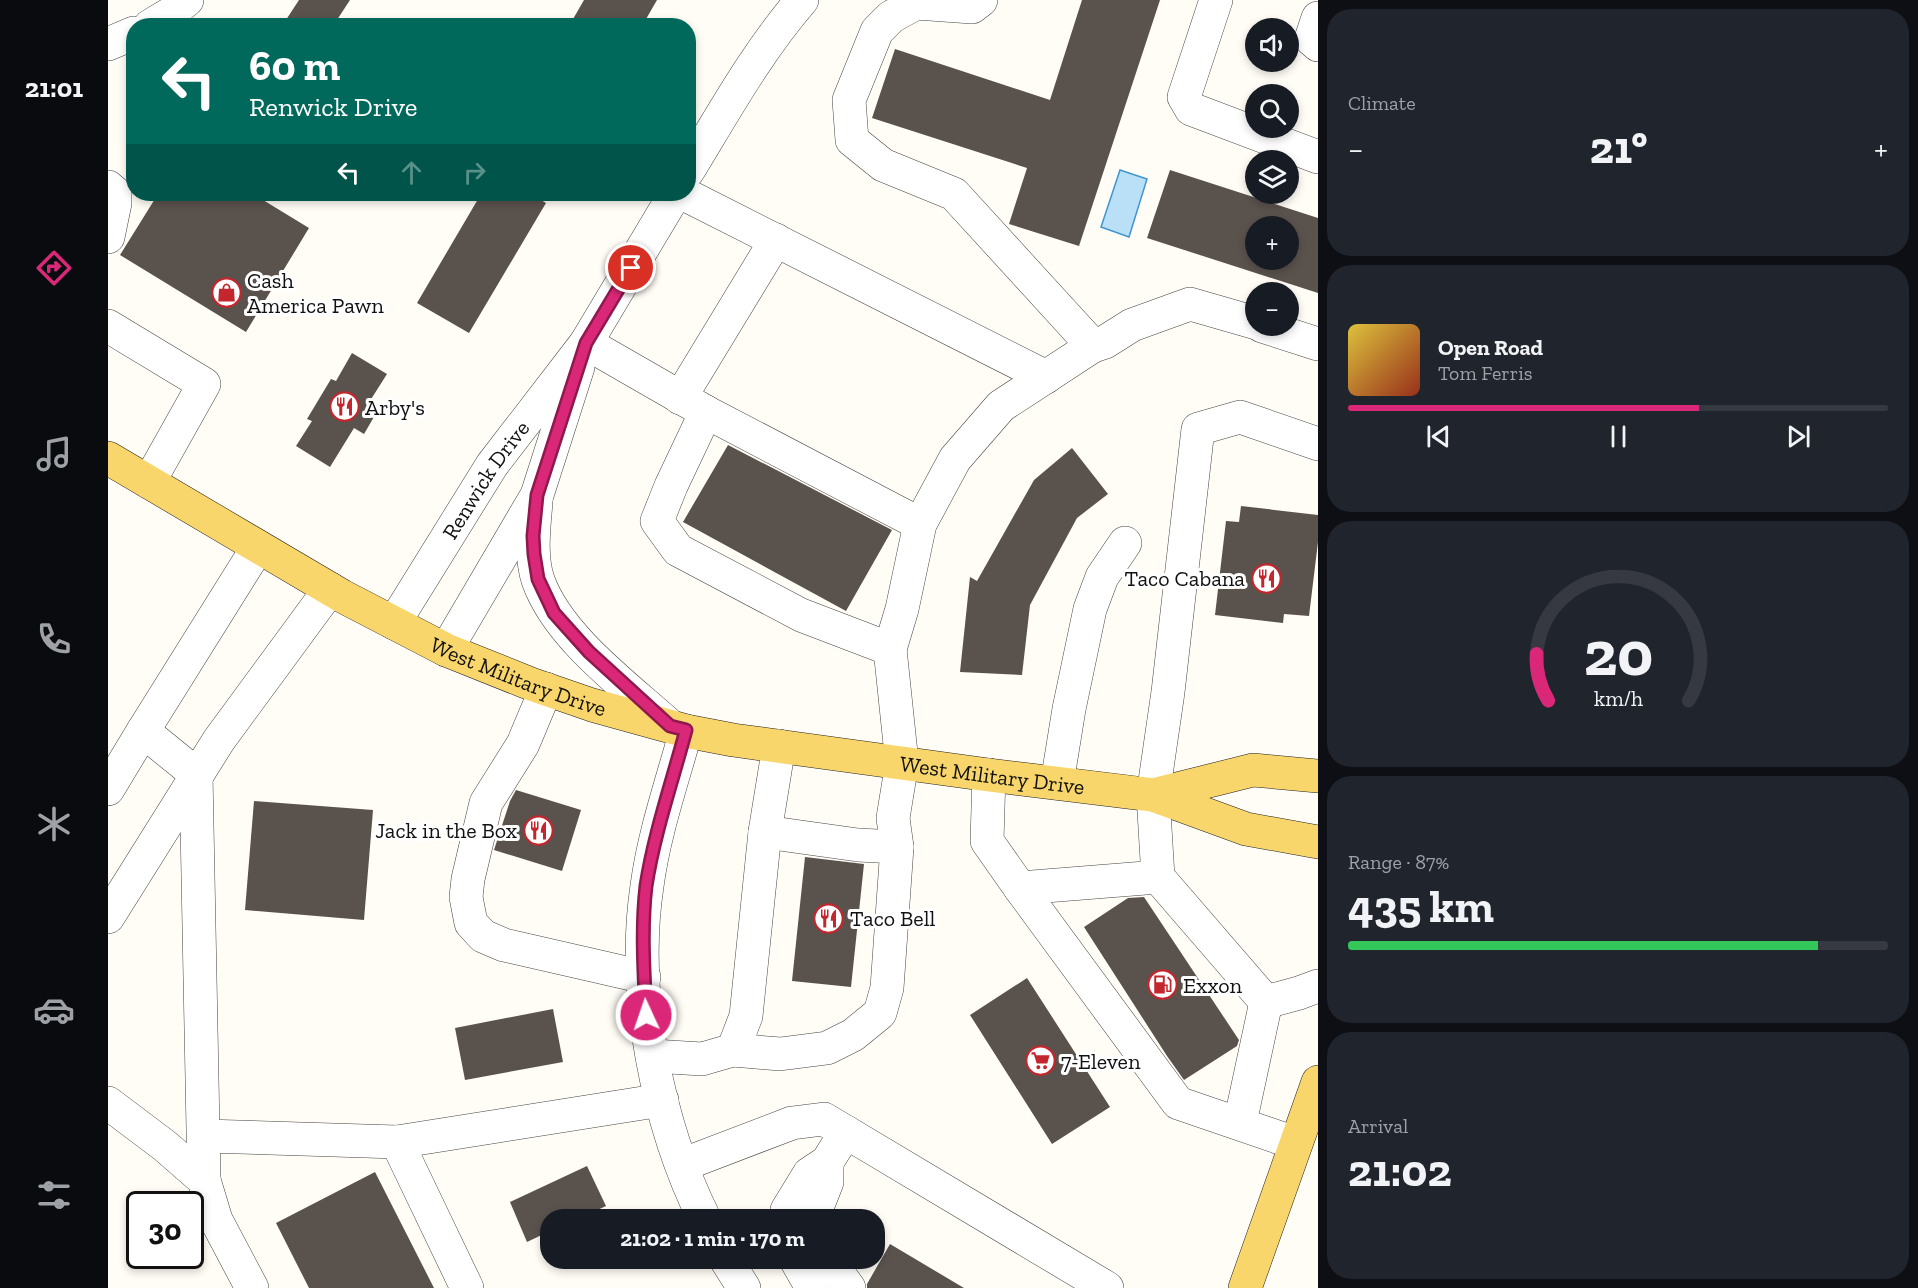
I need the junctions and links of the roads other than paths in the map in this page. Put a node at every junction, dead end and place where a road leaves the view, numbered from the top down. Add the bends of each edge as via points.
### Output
1 (187, 0) edge
2 (802, 0) edge
3 (981, 0) edge
4 (1215, 0) edge
5 (163, 18) edge
6 (1318, 18) edge
7 (126, 36) edge
8 (108, 44) edge
9 (1318, 45) edge
10 (696, 157) edge
11 (1318, 157) edge
12 (108, 187) edge
13 (696, 200) edge
14 (671, 201) edge
15 (108, 237) edge
16 (776, 240) junction
17 (1245, 320) edge
18 (108, 326) edge
19 (1293, 336) edge
20 (586, 343) junction
21 (1318, 344) edge
22 (1094, 346) junction
23 (1046, 377) junction
24 (693, 405) junction
25 (1318, 444) edge
26 (108, 458) edge
27 (149, 482) junction
28 (537, 495) junction
29 (920, 524) junction
30 (1125, 543) dead end
31 (258, 547) junction
32 (330, 589) junction
33 (394, 623) junction
34 (890, 649) junction
35 (446, 650) junction
36 (546, 689) junction
37 (678, 728) junction
38 (143, 731) junction
39 (779, 746) junction
40 (902, 763) junction
41 (196, 774) junction
42 (1313, 774) edge
43 (989, 775) junction
44 (1057, 783) junction
45 (108, 789) edge
46 (1154, 795) junction
47 (765, 832) junction
48 (1318, 842) edge
49 (897, 847) junction
50 (1158, 877) junction
51 (1020, 888) junction
52 (108, 917) edge
53 (644, 977) junction
54 (1318, 986) edge
55 (1266, 1002) junction
56 (733, 1050) junction
57 (653, 1056) junction
58 (1318, 1082) edge
59 (662, 1100) junction
60 (108, 1103) edge
61 (1240, 1123) junction
62 (846, 1132) junction
63 (204, 1136) junction
64 (397, 1142) junction
65 (1295, 1143) junction
66 (827, 1162) junction
67 (682, 1165) junction
68 (204, 1180) junction
69 (700, 1209) edge
70 (788, 1209) edge
71 (816, 1209) edge
72 (732, 1269) edge
73 (801, 1269) edge
74 (835, 1269) edge
75 (252, 1288) edge
76 (467, 1288) edge
77 (744, 1288) edge
78 (812, 1288) edge
79 (849, 1288) edge
80 (1107, 1288) edge
81 (1245, 1288) edge

1 - 5 street
2 - 10 street via 743,78
3 - 22 street via 972,7 916,3 891,17 877,31 849,100 852,140 883,165 954,194
4 - 11 street via 1184,97 1191,108
6 - 9 street via 1311,39
7 - 8 street
12 - 15 street via 115,194
13 - 16 street
14 - 20 street, Renwick Drive
16 - 23 street
16 - 24 street
17 - 22 street via 1190,304 1132,326
18 - 27 street via 204,384
19 - 21 street
20 - 24 street
20 - 28 street, Renwick Drive
20 - 33 street, Renwick Drive via 492,465
22 - 23 street
23 - 29 street via 1001,406 955,459
24 - 29 street
24 - 34 street via 657,521 678,550 801,615
25 - 46 street via 1240,417 1198,429
26 - 27 main road, West Military Drive
27 - 31 main road, West Military Drive
28 - 35 street, Renwick Drive
28 - 37 street, Renwick Drive via 535,562 538,579 554,613 589,652
29 - 34 street
30 - 44 street via 1102,577 1090,609
31 - 32 main road, West Military Drive
31 - 38 street
32 - 33 main road, West Military Drive
32 - 41 street
33 - 35 main road, West Military Drive
34 - 40 street
35 - 36 main road, West Military Drive
36 - 37 main road, West Military Drive
36 - 53 street via 523,744 486,803 468,879 466,897 471,923 483,936 504,945
37 - 39 main road, West Military Drive
37 - 53 street via 646,886
38 - 41 street
38 - 45 street
39 - 40 main road, West Military Drive
39 - 47 street
40 - 43 main road, West Military Drive
40 - 49 street via 893,818
41 - 52 street
41 - 63 street
42 - 46 main road, West Military Drive via 1253,770
43 - 44 main road, West Military Drive
43 - 51 street via 987,841
44 - 46 main road, West Military Drive
46 - 48 main road, West Military Drive via 1246,829
46 - 50 street
47 - 49 street
47 - 56 street via 746,1016
49 - 56 street via 887,988 880,1013 853,1035 827,1048 780,1054
50 - 51 street
50 - 55 street
51 - 61 street via 1178,1103
53 - 57 street
54 - 55 street
55 - 61 street
56 - 57 street via 702,1059
57 - 59 street
58 - 65 main road
59 - 64 street
59 - 67 street
60 - 68 street
61 - 65 street
62 - 66 street
62 - 67 street via 824,1119 792,1123
62 - 80 street
63 - 64 street
63 - 68 street
64 - 76 street
65 - 81 main road
66 - 70 street via 809,1174
66 - 71 street via 827,1182
67 - 69 street
68 - 75 street via 216,1220
72 - 77 street
73 - 78 street
74 - 79 street

